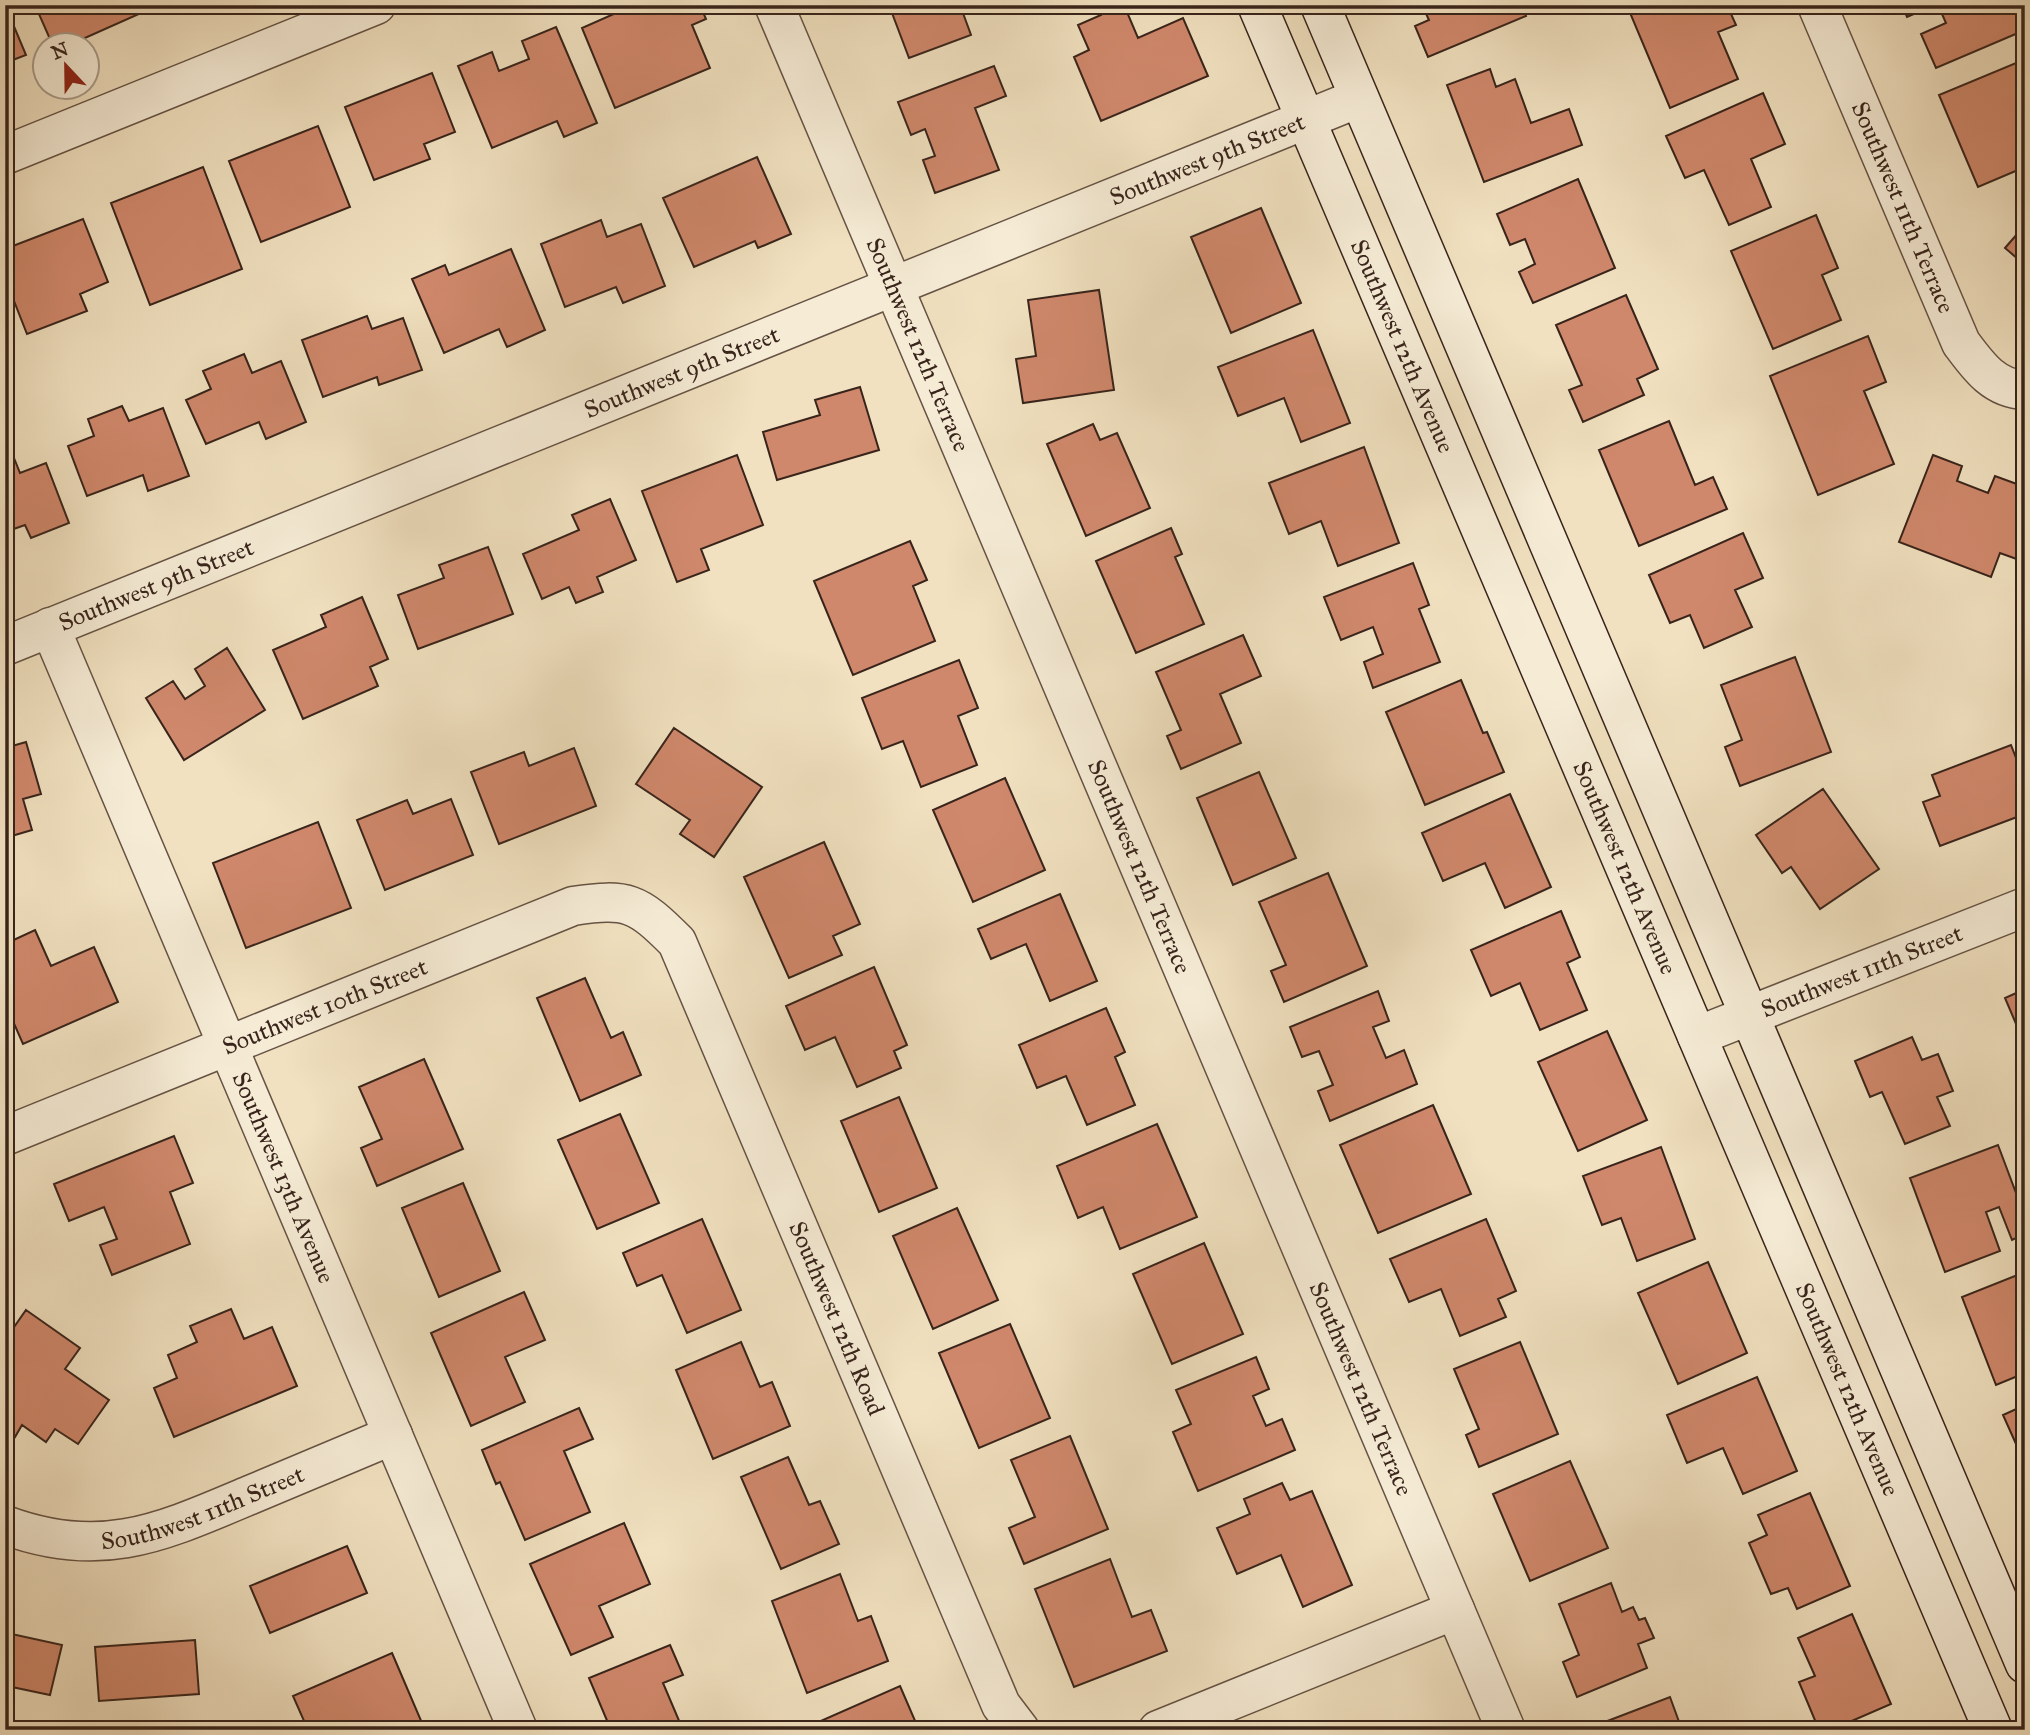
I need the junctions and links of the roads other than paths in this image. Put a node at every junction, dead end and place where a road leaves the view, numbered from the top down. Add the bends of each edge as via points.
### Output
1 (376, 5) edge
2 (774, 5) edge
3 (1257, 5) edge
4 (1320, 5) edge
5 (1817, 5) edge
6 (1359, 98) junction
7 (1305, 120) junction
8 (5, 155) edge
9 (892, 286) junction
10 (2020, 390) edge
11 (50, 628) junction
12 (5, 646) edge
13 (2025, 907) edge
14 (648, 913) joint
15 (1750, 1015) junction
16 (1697, 1036) junction
17 (227, 1046) junction
18 (5, 1136) edge
19 (393, 1435) junction
20 (5, 1525) edge
21 (1455, 1610) junction
22 (2025, 1664) edge
23 (518, 1730) edge
24 (1020, 1730) edge
25 (1158, 1730) edge
26 (1506, 1730) edge
27 (1993, 1730) edge

1 - 8 street
2 - 9 street, Southwest 12th Terrace
3 - 7 street, Southwest 12th Avenue
4 - 6 street
5 - 10 street, Southwest 11th Terrace via 1961,344 1984,376
6 - 7 street, Southwest 9th Street
6 - 15 street
7 - 9 street, Southwest 9th Street
7 - 16 street, Southwest 12th Avenue
9 - 11 street, Southwest 9th Street
9 - 21 street, Southwest 12th Terrace
11 - 12 street, Southwest 9th Street
11 - 17 street, Southwest 13th Avenue
13 - 15 street, Southwest 11th Street
14 - 17 street, Southwest 10th Street via 612,900 573,906
14 - 24 street, Southwest 12th Road via 677,942 1001,1705
15 - 16 street, Southwest 11th Street
15 - 22 street
16 - 27 street, Southwest 12th Avenue
17 - 18 street, Southwest 10th Street
17 - 19 street, Southwest 13th Avenue
19 - 20 street, Southwest 11th Street via 162,1532 118,1541 73,1542
19 - 23 street, Southwest 13th Avenue
21 - 25 street
21 - 26 street, Southwest 12th Terrace

